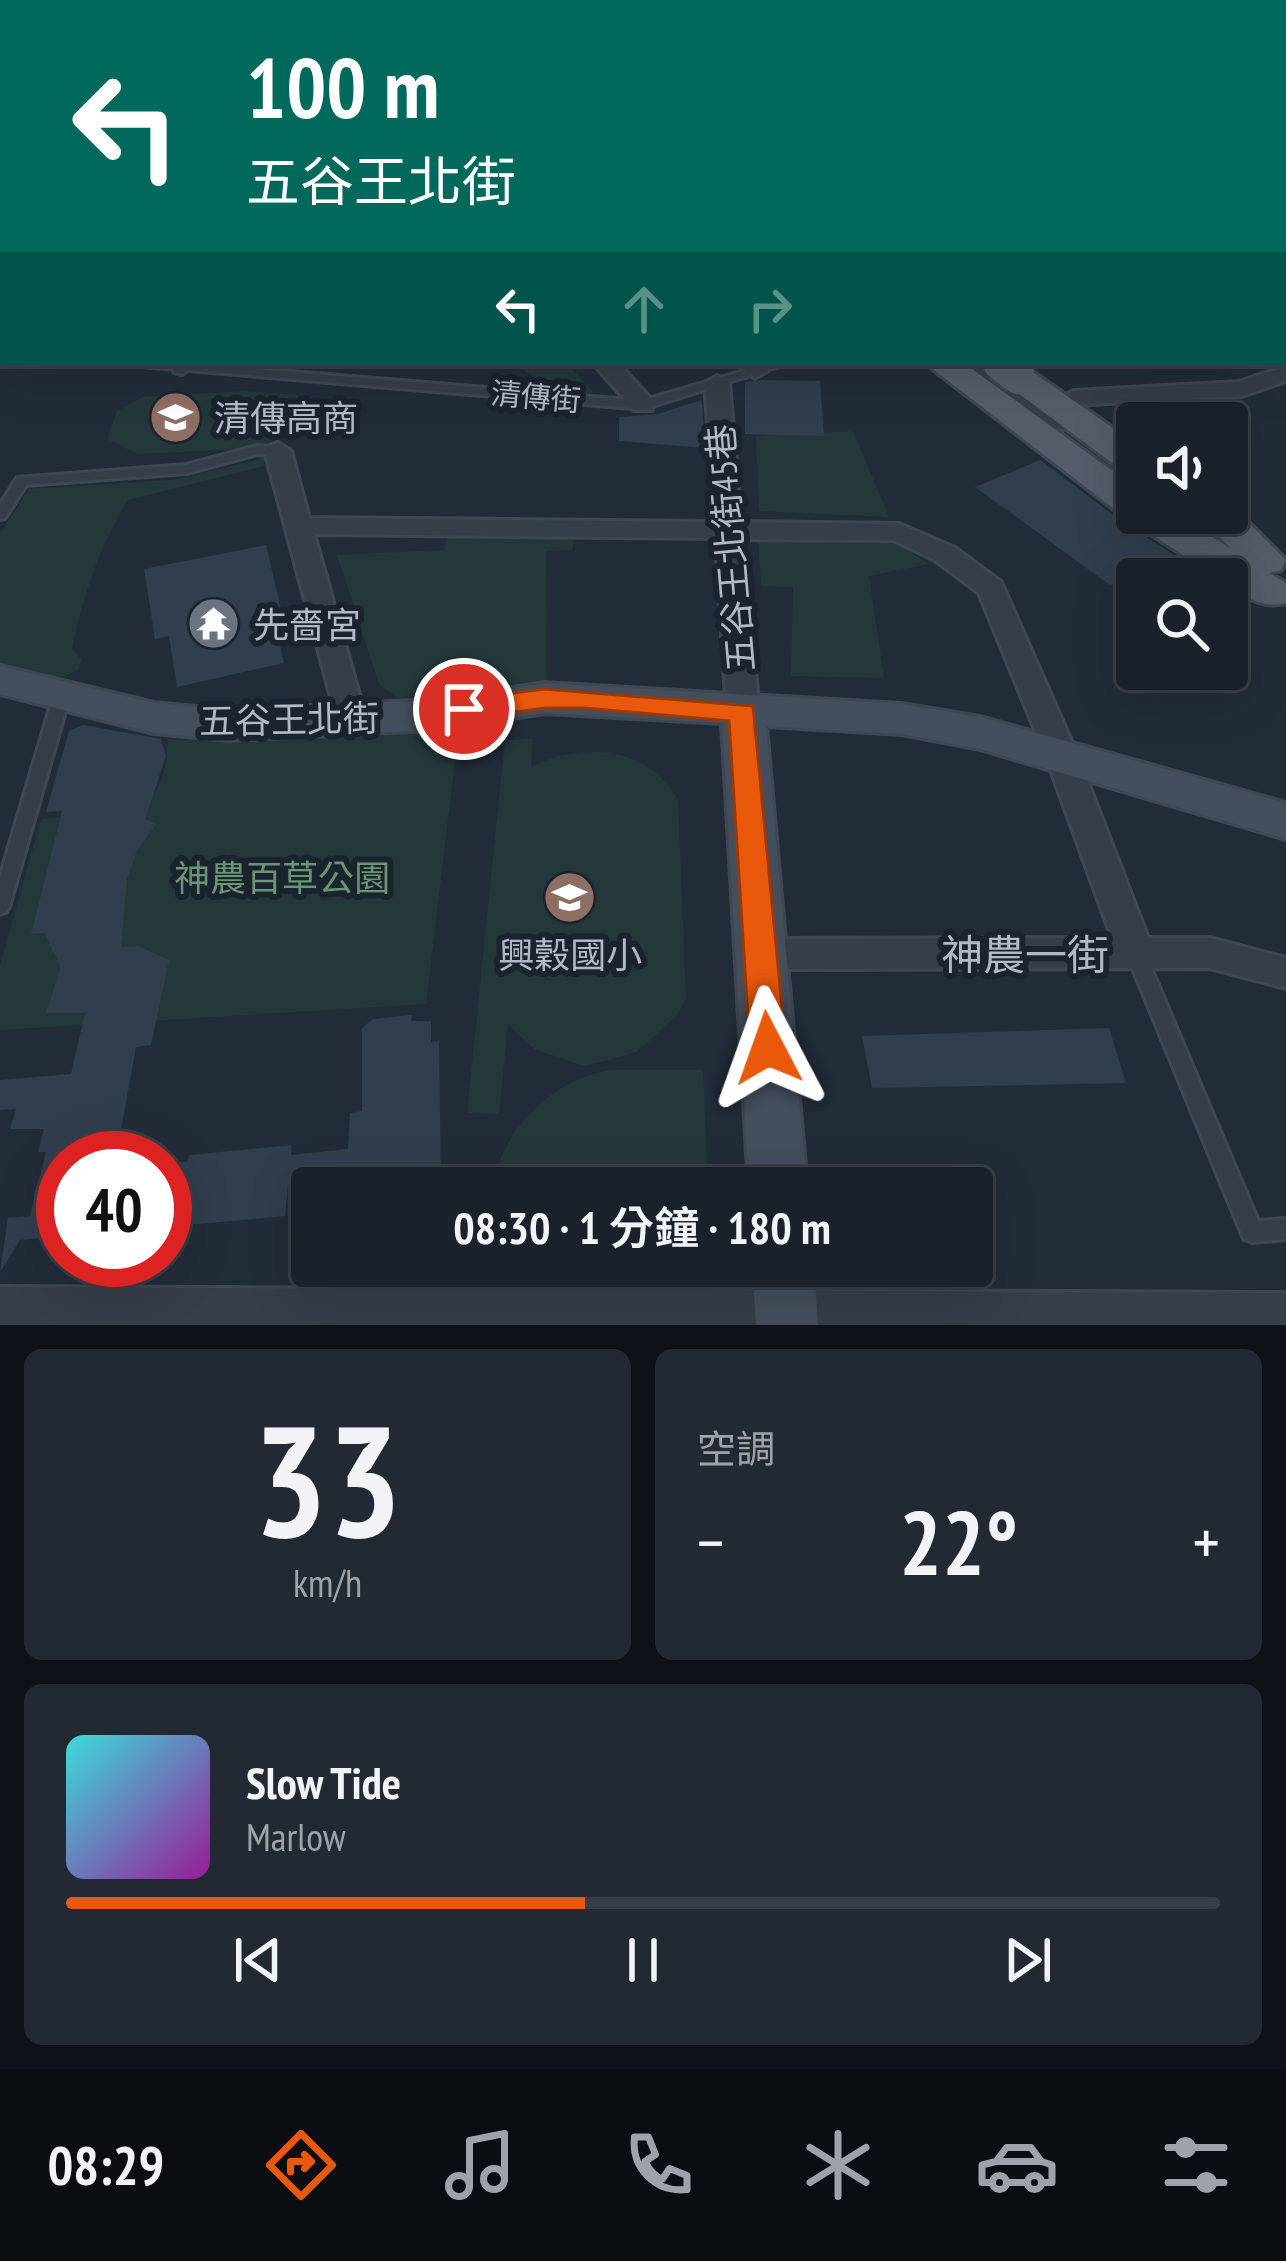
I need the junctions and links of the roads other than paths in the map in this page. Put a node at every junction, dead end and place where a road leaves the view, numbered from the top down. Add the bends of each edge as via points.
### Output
1 (195, 366) edge
2 (608, 366) edge
3 (946, 366) edge
4 (751, 367) edge
5 (1003, 372) edge
6 (1286, 373) edge
7 (717, 383) junction
8 (643, 405) junction
9 (1066, 411) junction
10 (1116, 435) edge
11 (1116, 449) edge
12 (278, 451) joint
13 (1116, 463) edge
14 (1116, 492) edge
15 (0, 515) edge
16 (299, 526) junction
17 (728, 530) junction
18 (1184, 534) edge
19 (1204, 534) edge
20 (1225, 534) edge
21 (1234, 534) edge
22 (1277, 585) edge
23 (0, 680) edge
24 (61, 698) junction
25 (743, 712) junction
26 (350, 719) junction
27 (1063, 759) junction
28 (1286, 821) edge
29 (0, 907) edge
30 (762, 954) junction
31 (1136, 954) junction
32 (1286, 973) edge
33 (777, 1167) edge
34 (1286, 1229) edge
35 (785, 1302) edge
36 (0, 1309) edge
37 (1286, 1316) edge

1 - 8 lane, 清傳街
2 - 8 street
3 - 14 main road
4 - 7 lane, 清傳街
5 - 9 main road
5 - 11 main road
6 - 9 street via 1242,389
7 - 8 lane, 清傳街
7 - 17 street, 五谷王北街45巷
9 - 10 main road
9 - 13 main road
12 - 15 lane via 187,469 22,481
12 - 16 street
16 - 17 street
16 - 26 street
17 - 25 street, 五谷王北街45巷
17 - 27 street via 899,532 945,554 991,589
18 - 22 main road
19 - 22 main road
20 - 22 main road
21 - 22 main road
23 - 24 street, 五谷王北街
24 - 26 street, 五谷王北街 via 199,723
24 - 29 lane
25 - 26 street, 五谷王北街 via 545,698
25 - 27 street, 五谷王北街 via 919,721
25 - 30 street
27 - 28 street, 五谷王北街
27 - 31 street
30 - 31 street, 神農一街
30 - 33 street
31 - 32 street, 神農一街 via 1210,953
31 - 34 lane via 1252,1232
35 - 36 street
35 - 37 street

